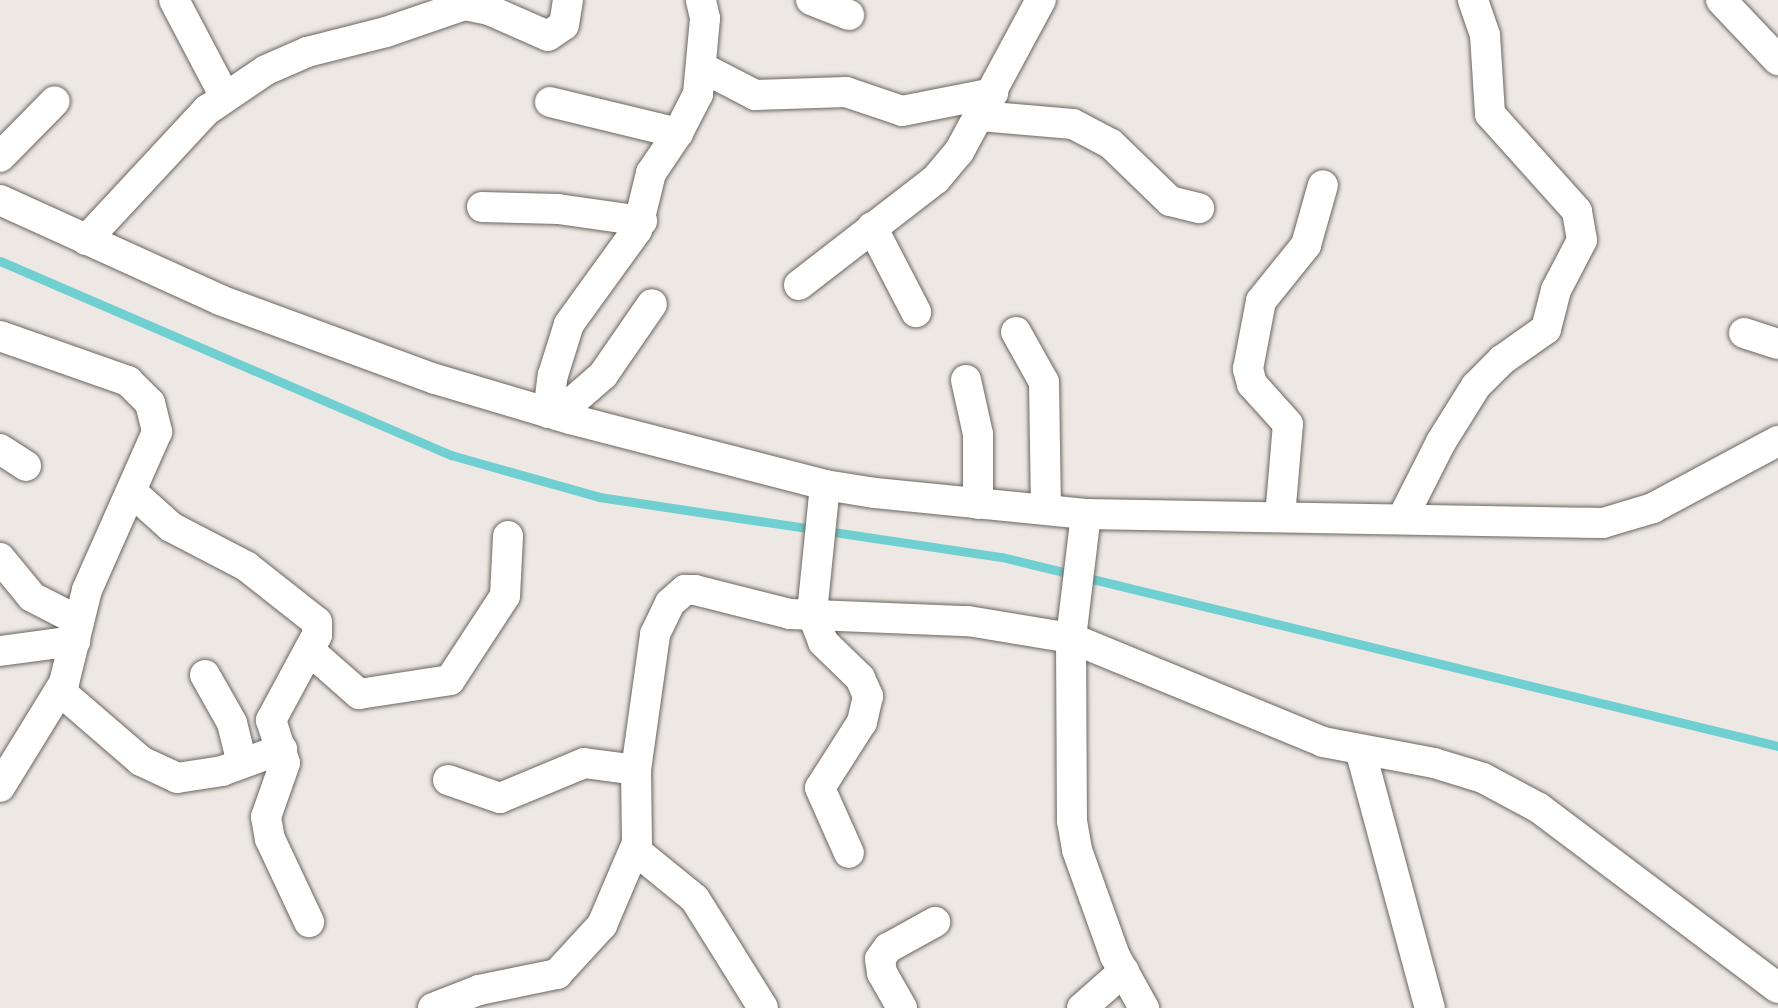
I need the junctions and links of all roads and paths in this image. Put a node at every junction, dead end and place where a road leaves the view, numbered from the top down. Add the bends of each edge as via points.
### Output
1 (174, 0) edge
2 (568, 0) edge
3 (701, 0) edge
4 (811, 0) edge
5 (1041, 0) edge
6 (1473, 0) edge
7 (1721, 0) edge
8 (849, 15) dead end
9 (1778, 60) edge
10 (703, 68) junction
11 (224, 95) junction
12 (55, 101) dead end
13 (550, 102) dead end
14 (986, 104) junction
15 (678, 134) junction
16 (0, 157) edge
17 (1323, 185) dead end
18 (0, 200) edge
19 (482, 207) dead end
20 (1199, 208) dead end
21 (642, 221) junction
22 (872, 227) junction
23 (86, 240) junction
24 (799, 285) dead end
25 (652, 304) dead end
26 (916, 312) dead end
27 (1016, 332) dead end
28 (1744, 333) dead end
29 (0, 337) edge
30 (1778, 344) edge
31 (966, 380) dead end
32 (552, 414) junction
33 (1778, 441) edge
34 (0, 449) edge
35 (26, 466) dead end
36 (825, 485) junction
37 (132, 492) junction
38 (978, 504) junction
39 (1046, 509) junction
40 (1280, 517) junction
41 (1402, 519) junction
42 (1084, 521) junction
43 (509, 536) dead end
44 (0, 558) edge
45 (812, 599) junction
46 (1073, 628) junction
47 (77, 631) junction
48 (1, 650) edge
49 (309, 650) junction
50 (205, 675) dead end
51 (60, 691) junction
52 (282, 749) junction
53 (1361, 753) junction
54 (242, 764) junction
55 (636, 770) junction
56 (449, 780) dead end
57 (0, 787) edge
58 (635, 850) junction
59 (849, 853) dead end
60 (309, 922) dead end
61 (935, 922) dead end
62 (1124, 971) junction
63 (1778, 988) edge
64 (433, 1008) edge
65 (764, 1008) edge
66 (902, 1008) edge
67 (1082, 1008) edge
68 (1144, 1008) edge
69 (1430, 1008) edge

1 - 11 street
2 - 11 street via 564,25 548,36 489,10 465,5 295,57
3 - 10 street
4 - 8 street
5 - 14 street
6 - 41 street via 1485,35 1490,114 1577,211 1582,240 1556,290 1546,329 1502,360 1476,386
7 - 9 street
10 - 14 street via 755,95 846,92 902,111
10 - 15 street via 698,94
11 - 23 street
12 - 16 street
13 - 15 street
14 - 20 street via 1073,124 1111,144 1170,201
14 - 22 street via 936,178
15 - 21 street via 651,173
17 - 40 street via 1306,245 1265,290 1248,369 1252,384 1288,424
18 - 23 street
19 - 21 street via 558,209
21 - 32 street via 575,312 561,346
22 - 24 street
22 - 26 street
23 - 32 street via 233,305 435,379
25 - 32 street via 603,375
27 - 39 street via 1044,382
28 - 30 street
29 - 37 street via 128,381 140,390 156,418 157,432
31 - 38 street via 978,434
32 - 36 street
33 - 41 street via 1653,508 1603,523
34 - 35 street
36 - 38 street
36 - 45 street
37 - 47 street via 87,590
37 - 49 street via 171,527 246,566 313,617 319,628
38 - 39 street
39 - 42 street
40 - 41 street
40 - 42 street
42 - 46 street
43 - 49 street via 505,596 450,680 359,694
44 - 47 street via 32,597
45 - 46 street via 968,621
45 - 55 street via 768,610 695,590 678,595 655,634
45 - 59 street via 823,642 860,678 867,695 862,722 820,788
46 - 53 street via 1323,743
46 - 62 street via 1072,821 1091,891
47 - 48 street
47 - 51 street
49 - 52 street via 271,720 272,735
50 - 54 street via 232,723
51 - 54 street via 126,750 161,773 192,779
51 - 57 street
52 - 54 street
52 - 60 street via 282,780 268,809 266,827
53 - 63 street via 1459,771 1539,808
53 - 69 street
55 - 56 street via 584,763 500,798
55 - 58 street
58 - 64 street via 602,925 564,969 539,979 479,990
58 - 65 street via 695,899
61 - 66 street via 888,948 880,959 882,972
62 - 67 street
62 - 68 street

